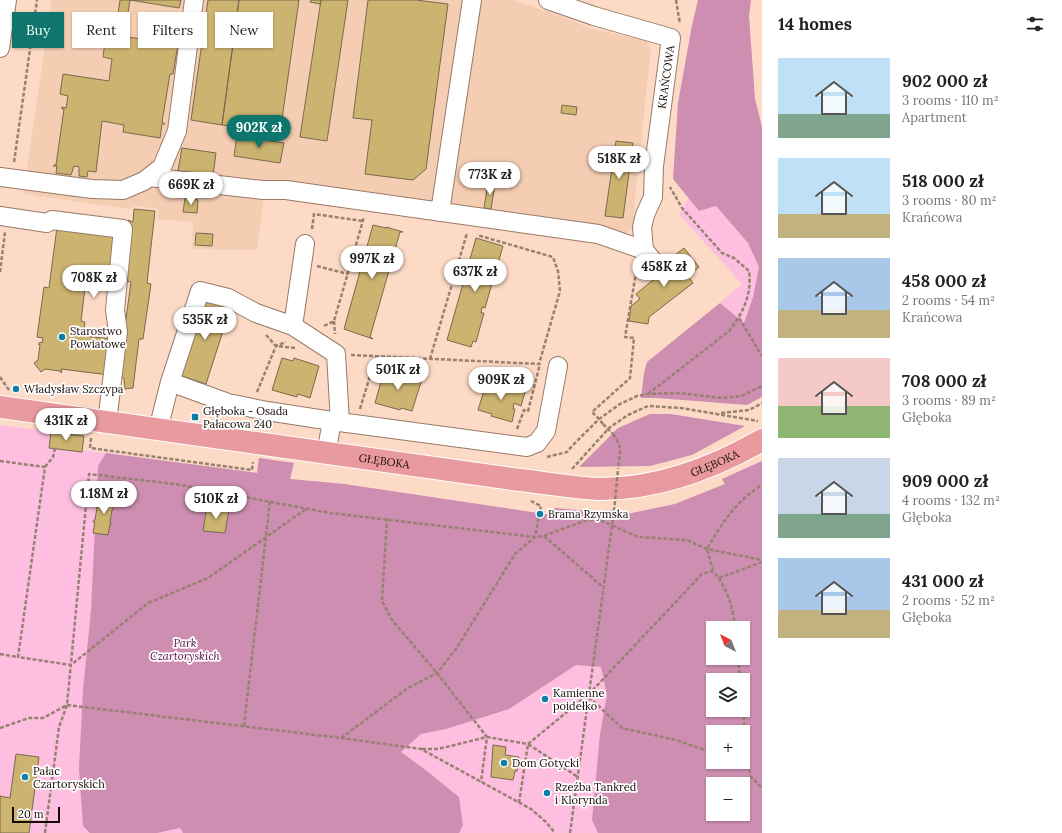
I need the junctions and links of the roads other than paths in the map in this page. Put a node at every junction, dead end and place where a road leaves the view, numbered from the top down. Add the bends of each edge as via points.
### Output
1 (7, 0) edge
2 (194, 0) edge
3 (472, 0) edge
4 (548, 0) edge
5 (0, 48) edge
6 (149, 177) junction
7 (6, 178) edge
8 (440, 212) junction
9 (3, 216) edge
10 (305, 244) road end
11 (298, 337) junction
12 (558, 366) road end
13 (170, 382) junction
14 (6, 400) edge
15 (107, 422) junction
16 (342, 422) junction
17 (158, 430) junction
18 (762, 440) edge
19 (326, 454) junction

1 - 5 street
2 - 6 street via 177,131 162,167
3 - 8 street
4 - 8 street, KRAŃCOWA via 672,38 654,166 653,198 642,227 649,256 598,234
6 - 7 street via 123,190 92,189
6 - 8 street via 263,190 286,190
9 - 15 street via 47,223 52,220 123,229 115,310 118,332
10 - 11 street
11 - 13 street via 228,298 200,291
11 - 16 street via 336,354
12 - 16 street via 546,431 537,443 527,447
13 - 16 street via 228,403
13 - 17 street
14 - 15 main road, GŁĘBOKA
15 - 17 main road, GŁĘBOKA
16 - 19 street
17 - 19 main road, GŁĘBOKA
18 - 19 main road, GŁĘBOKA via 704,469 668,480 632,487 600,489

